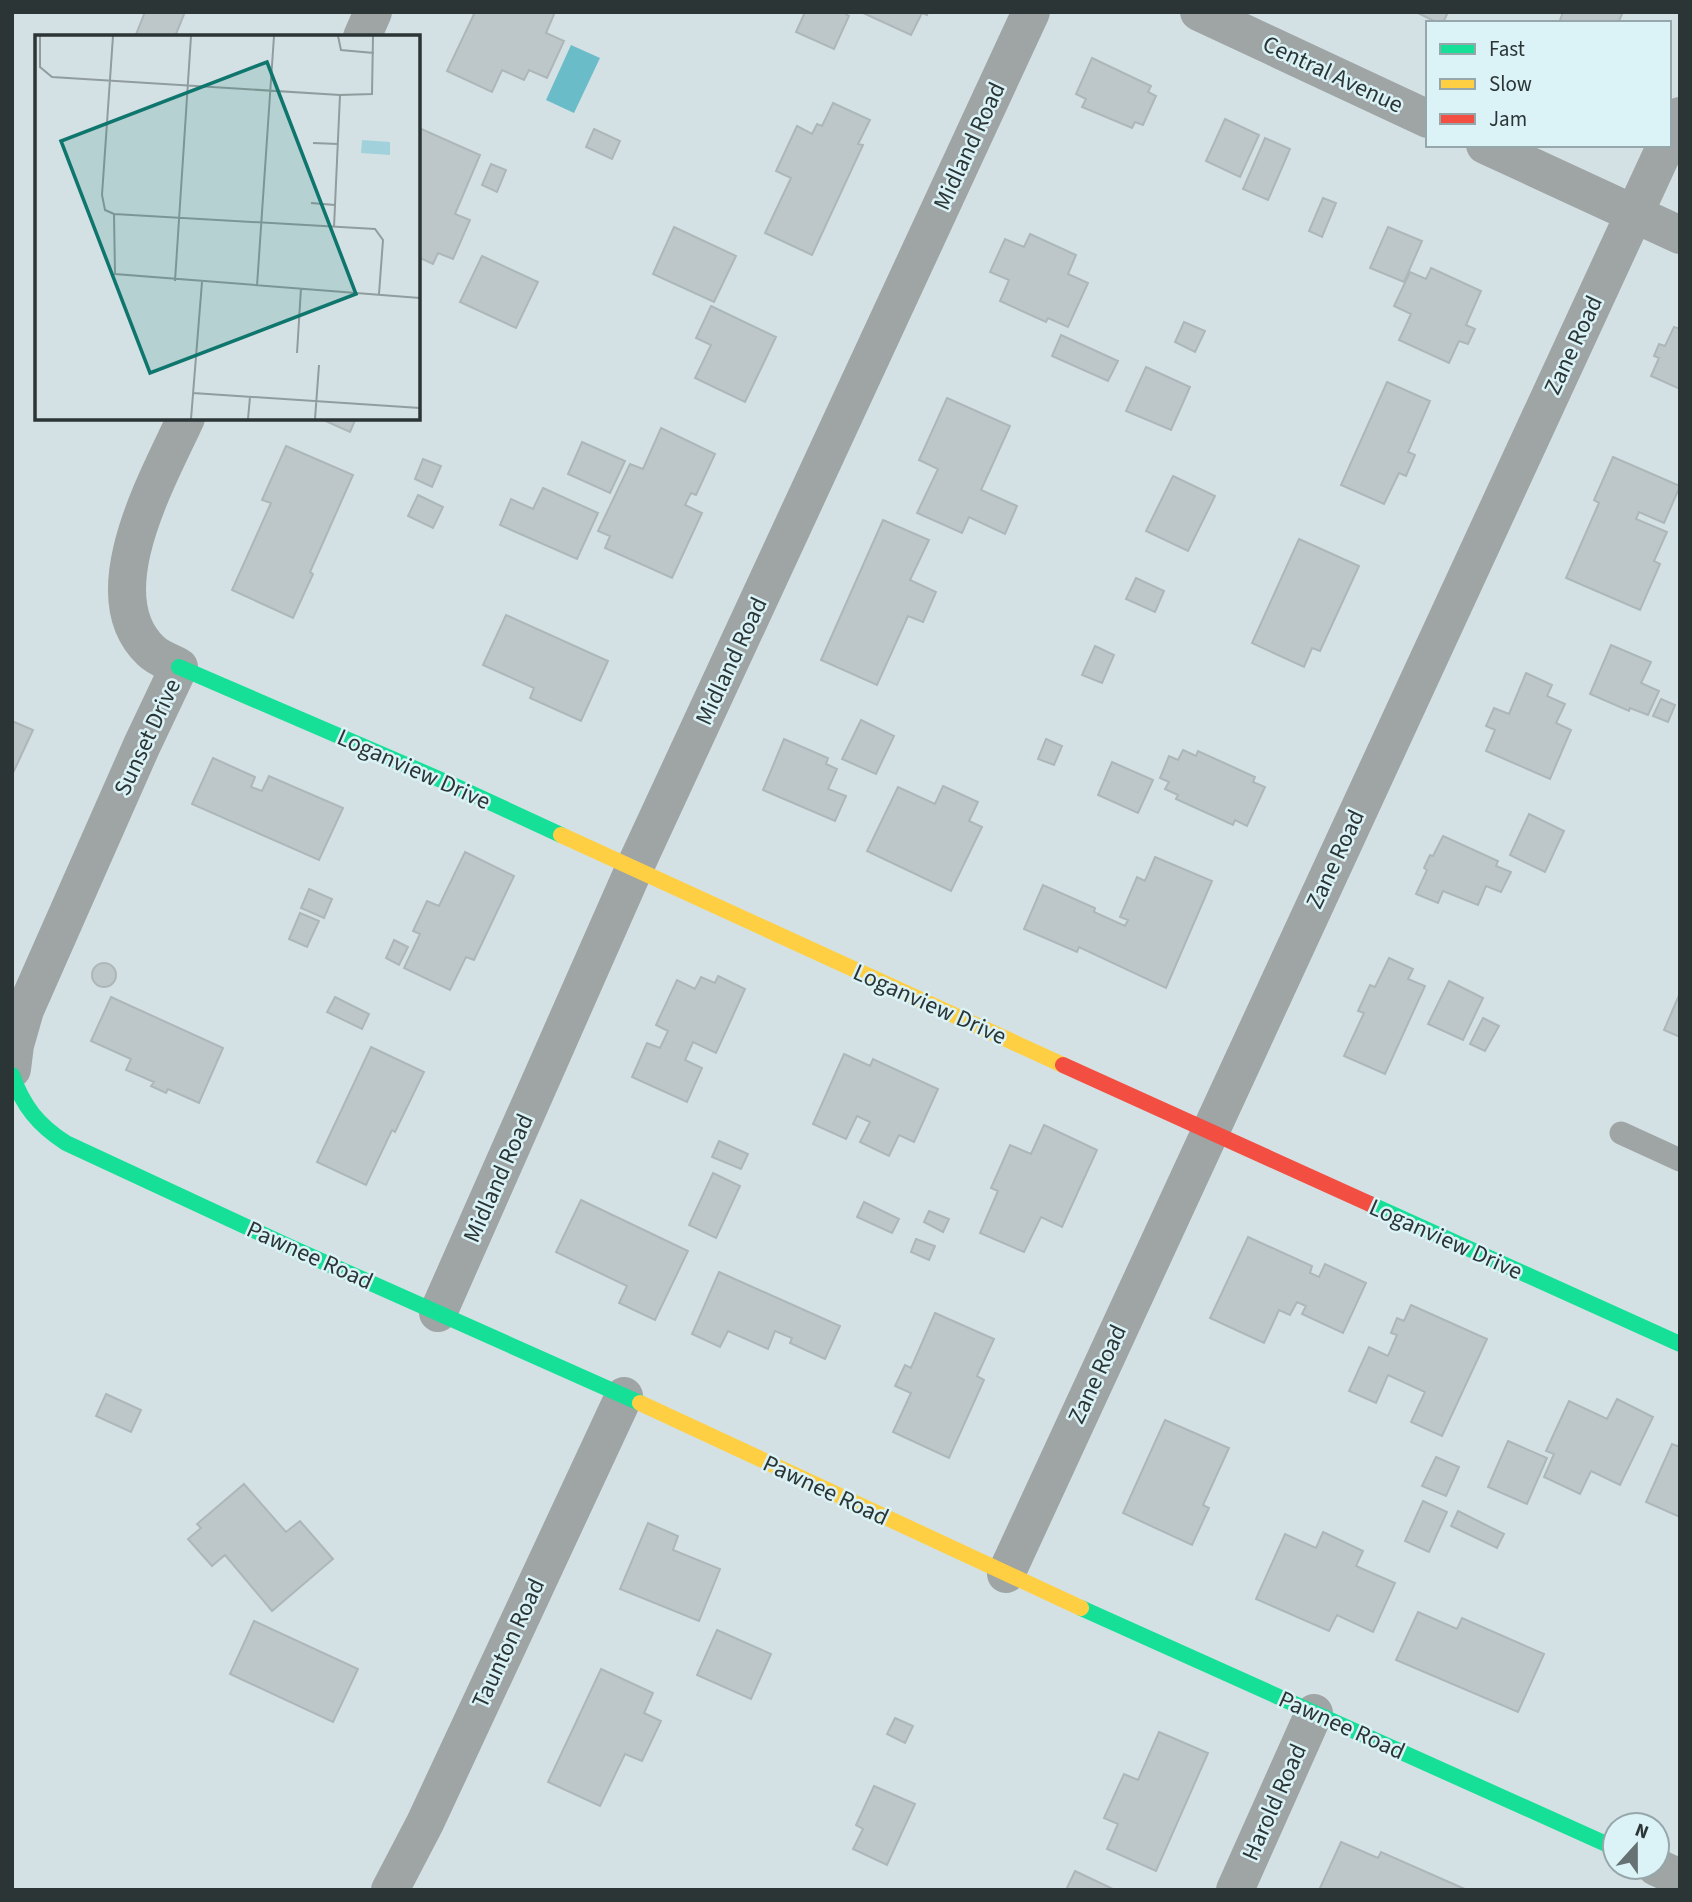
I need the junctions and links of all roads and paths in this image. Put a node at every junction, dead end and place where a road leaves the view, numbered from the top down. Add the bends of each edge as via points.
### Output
1 (373, 12) edge
2 (1031, 12) edge
3 (1199, 12) edge
4 (363, 35) edge
5 (1426, 117) edge
6 (1680, 117) edge
7 (1671, 135) edge
8 (1489, 147) edge
9 (1665, 147) edge
10 (1634, 214) junction
11 (1680, 235) edge
12 (185, 420) edge
13 (179, 667) junction
14 (634, 869) junction
15 (12, 1069) edge
16 (12, 1075) edge
17 (1209, 1131) junction
18 (1621, 1133) dead end
19 (1680, 1160) edge
20 (438, 1313) junction
21 (1680, 1344) edge
22 (624, 1396) junction
23 (1006, 1574) junction
24 (1314, 1713) junction
25 (1601, 1842) edge
26 (390, 1890) edge
27 (1235, 1890) edge

1 - 4 street
2 - 14 street, Midland Road
3 - 5 street, Central Avenue
6 - 7 street
8 - 10 street
9 - 10 street, Zane Road
10 - 11 street
10 - 17 street, Zane Road
12 - 13 street, Sunset Drive via 137,530 127,585 136,633 152,652
13 - 14 street, Loganview Drive via 456,786
13 - 15 street, Sunset Drive via 25,1010
14 - 17 street, Loganview Drive
14 - 20 street, Midland Road
16 - 20 street, Pawnee Road via 21,1100 40,1127 66,1143
17 - 21 street, Loganview Drive
17 - 23 street, Zane Road
18 - 19 lane
20 - 22 street, Pawnee Road
22 - 23 street, Pawnee Road
22 - 26 street, Taunton Road
23 - 24 street, Pawnee Road
24 - 25 street, Pawnee Road
24 - 27 street, Harold Road

